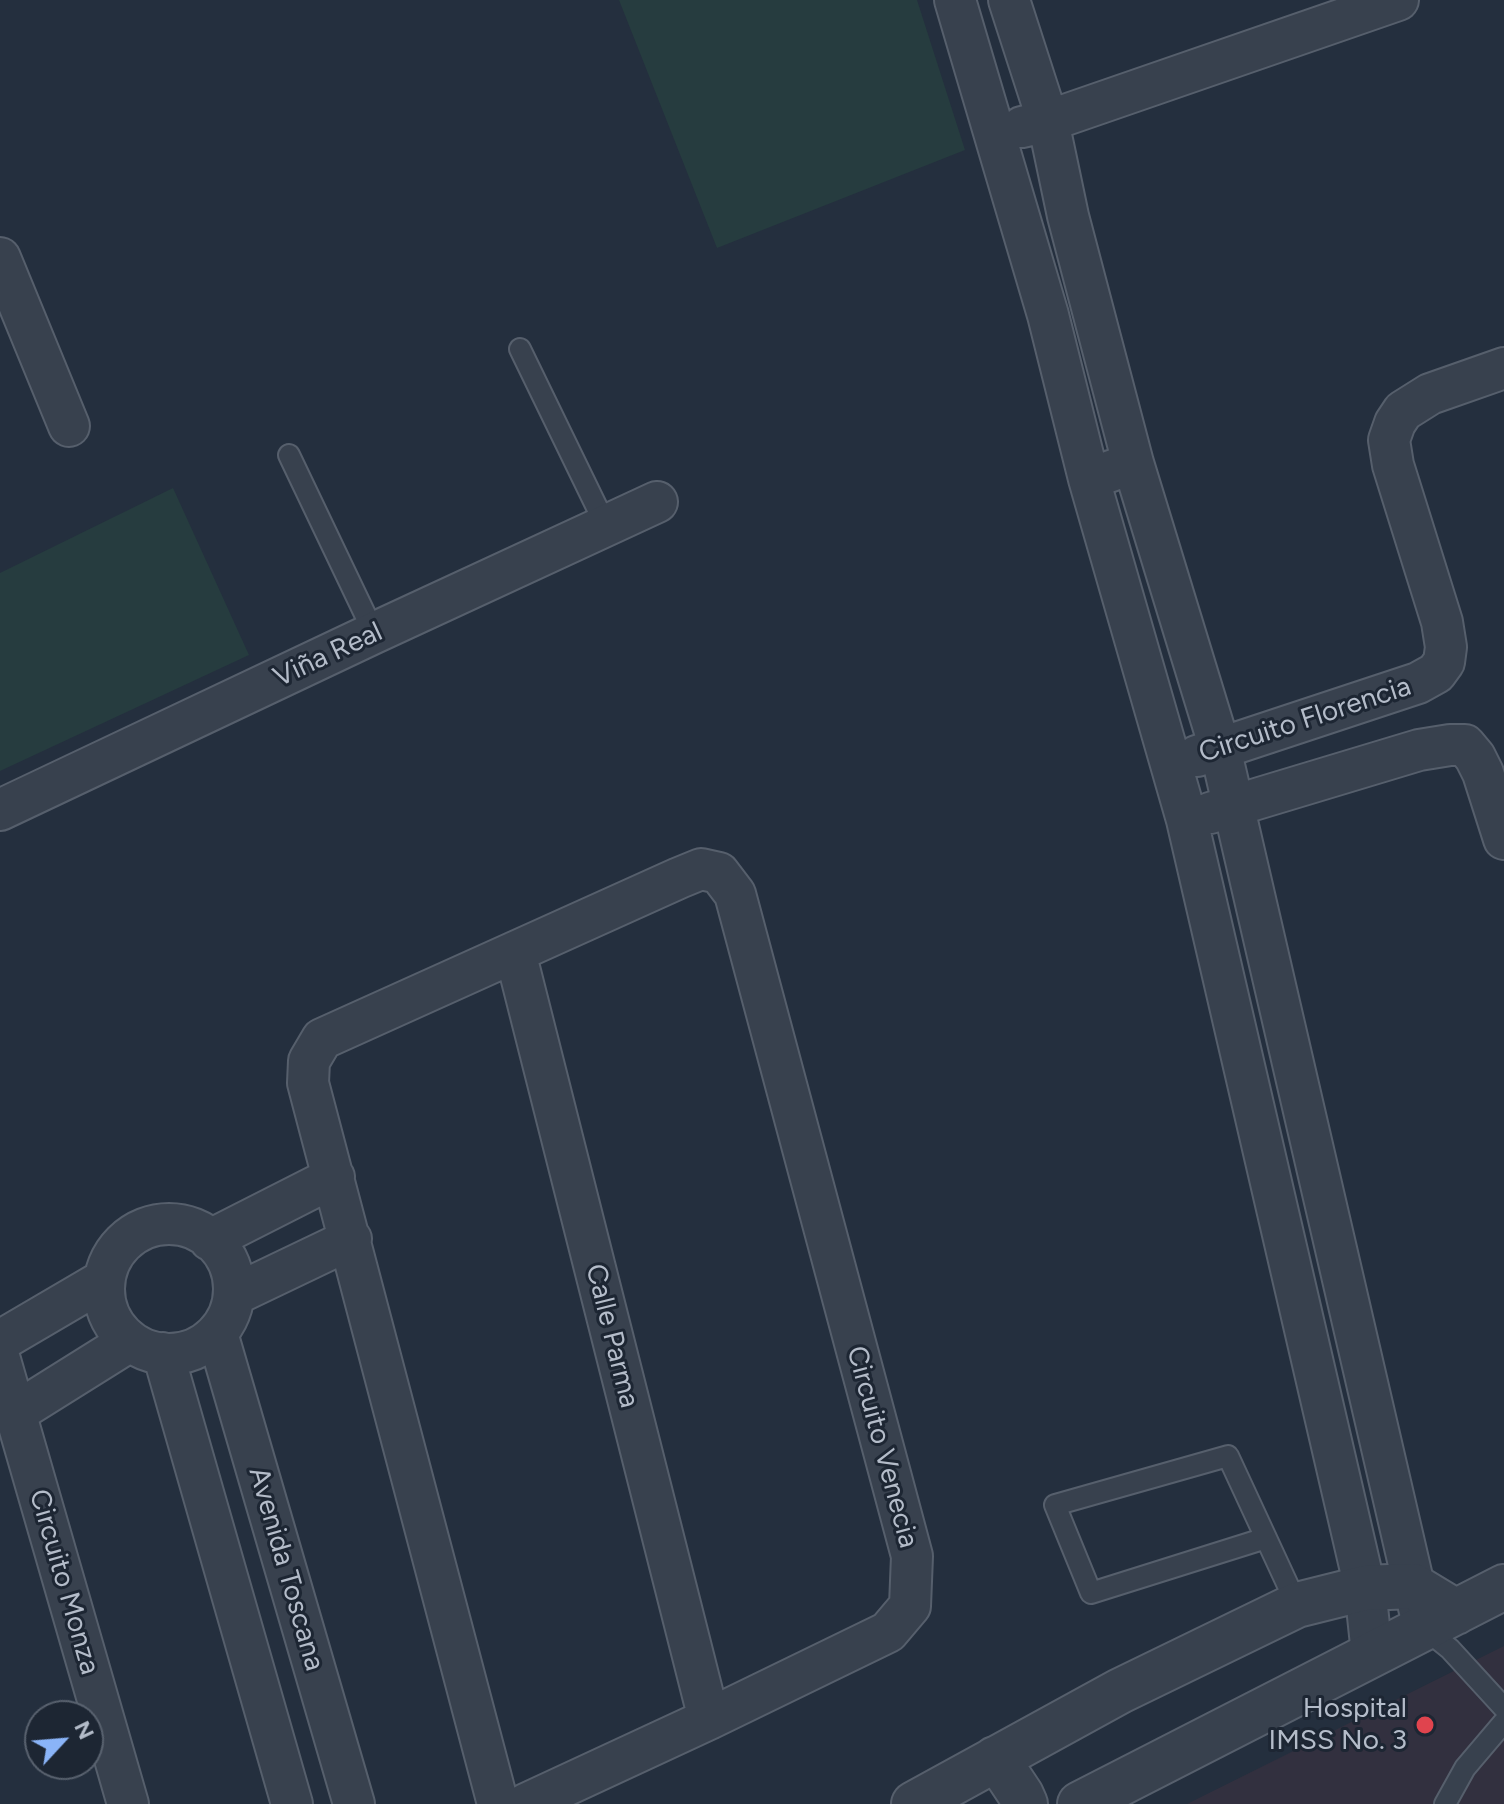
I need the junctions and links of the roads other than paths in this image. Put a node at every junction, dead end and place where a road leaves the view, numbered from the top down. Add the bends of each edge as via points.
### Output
1 (955, 0) edge
2 (1009, 0) edge
3 (1398, 0) edge
4 (1048, 121) junction
5 (995, 134) junction
6 (0, 258) edge
7 (520, 349) dead end
8 (1504, 368) edge
9 (69, 426) dead end
10 (289, 455) dead end
11 (1133, 463) junction
12 (1089, 479) junction
13 (657, 502) dead end
14 (606, 526) junction
15 (374, 633) junction
16 (1220, 748) junction
17 (1170, 764) junction
18 (1234, 806) junction
19 (0, 810) edge
20 (1187, 820) junction
21 (1504, 839) edge
22 (515, 952) junction
23 (334, 1177) junction
24 (351, 1239) junction
25 (210, 1240) junction
26 (104, 1280) junction
27 (234, 1295) junction
28 (217, 1333) junction
29 (0, 1341) edge
30 (146, 1347) junction
31 (0, 1360) edge
32 (15, 1413) junction
33 (1266, 1538) junction
34 (1413, 1586) junction
35 (1504, 1587) edge
36 (1365, 1588) junction
37 (1297, 1605) junction
38 (1440, 1620) junction
39 (1372, 1654) junction
40 (1504, 1708) edge
41 (709, 1719) junction
42 (1504, 1722) edge
43 (995, 1759) junction
44 (128, 1804) edge
45 (292, 1804) edge
46 (354, 1804) edge
47 (498, 1804) edge
48 (526, 1804) edge
49 (914, 1804) edge
50 (1025, 1804) edge
51 (1080, 1804) edge
52 (1445, 1804) edge

1 - 5 street
2 - 4 street
3 - 4 street
4 - 5 street
4 - 11 street
5 - 12 street
6 - 9 street
7 - 14 lane
8 - 16 street, Circuito Florencia via 1430,394 1403,411 1389,440 1442,622 1446,647 1436,673
10 - 15 lane
11 - 12 street
11 - 16 street
12 - 17 street
13 - 14 street, Viña Real
14 - 15 street, Viña Real
15 - 19 street, Viña Real
16 - 17 street, Circuito Florencia
16 - 18 street
17 - 20 street
18 - 20 street
18 - 21 street via 1419,750 1465,745 1483,773
18 - 34 street
20 - 36 street
22 - 23 street via 322,1039 309,1061 308,1083
22 - 41 street, Calle Parma
22 - 41 street, Circuito Venecia via 701,869 719,873 735,894 912,1556 910,1606 888,1632
23 - 24 street
23 - 25 street
24 - 27 street
24 - 47 street
25 - 26 street via 176,1223 153,1224 124,1240
25 - 27 street via 233,1273
26 - 29 street
26 - 30 street via 105,1303 114,1324
27 - 28 street via 230,1314
28 - 30 street via 186,1352
28 - 46 street, Avenida Toscana
30 - 32 street
30 - 45 street
31 - 32 street, Circuito Monza
32 - 44 street, Circuito Monza
33 - 33 lane via 1228,1456 1055,1505 1091,1593
33 - 37 lane
34 - 36 street
34 - 38 street
35 - 38 street
36 - 37 street
36 - 39 street
37 - 43 street
38 - 39 street
38 - 40 lane via 1450,1649
39 - 51 street
41 - 48 street, Circuito Venecia
42 - 52 lane via 1465,1768
43 - 49 street
43 - 50 street

